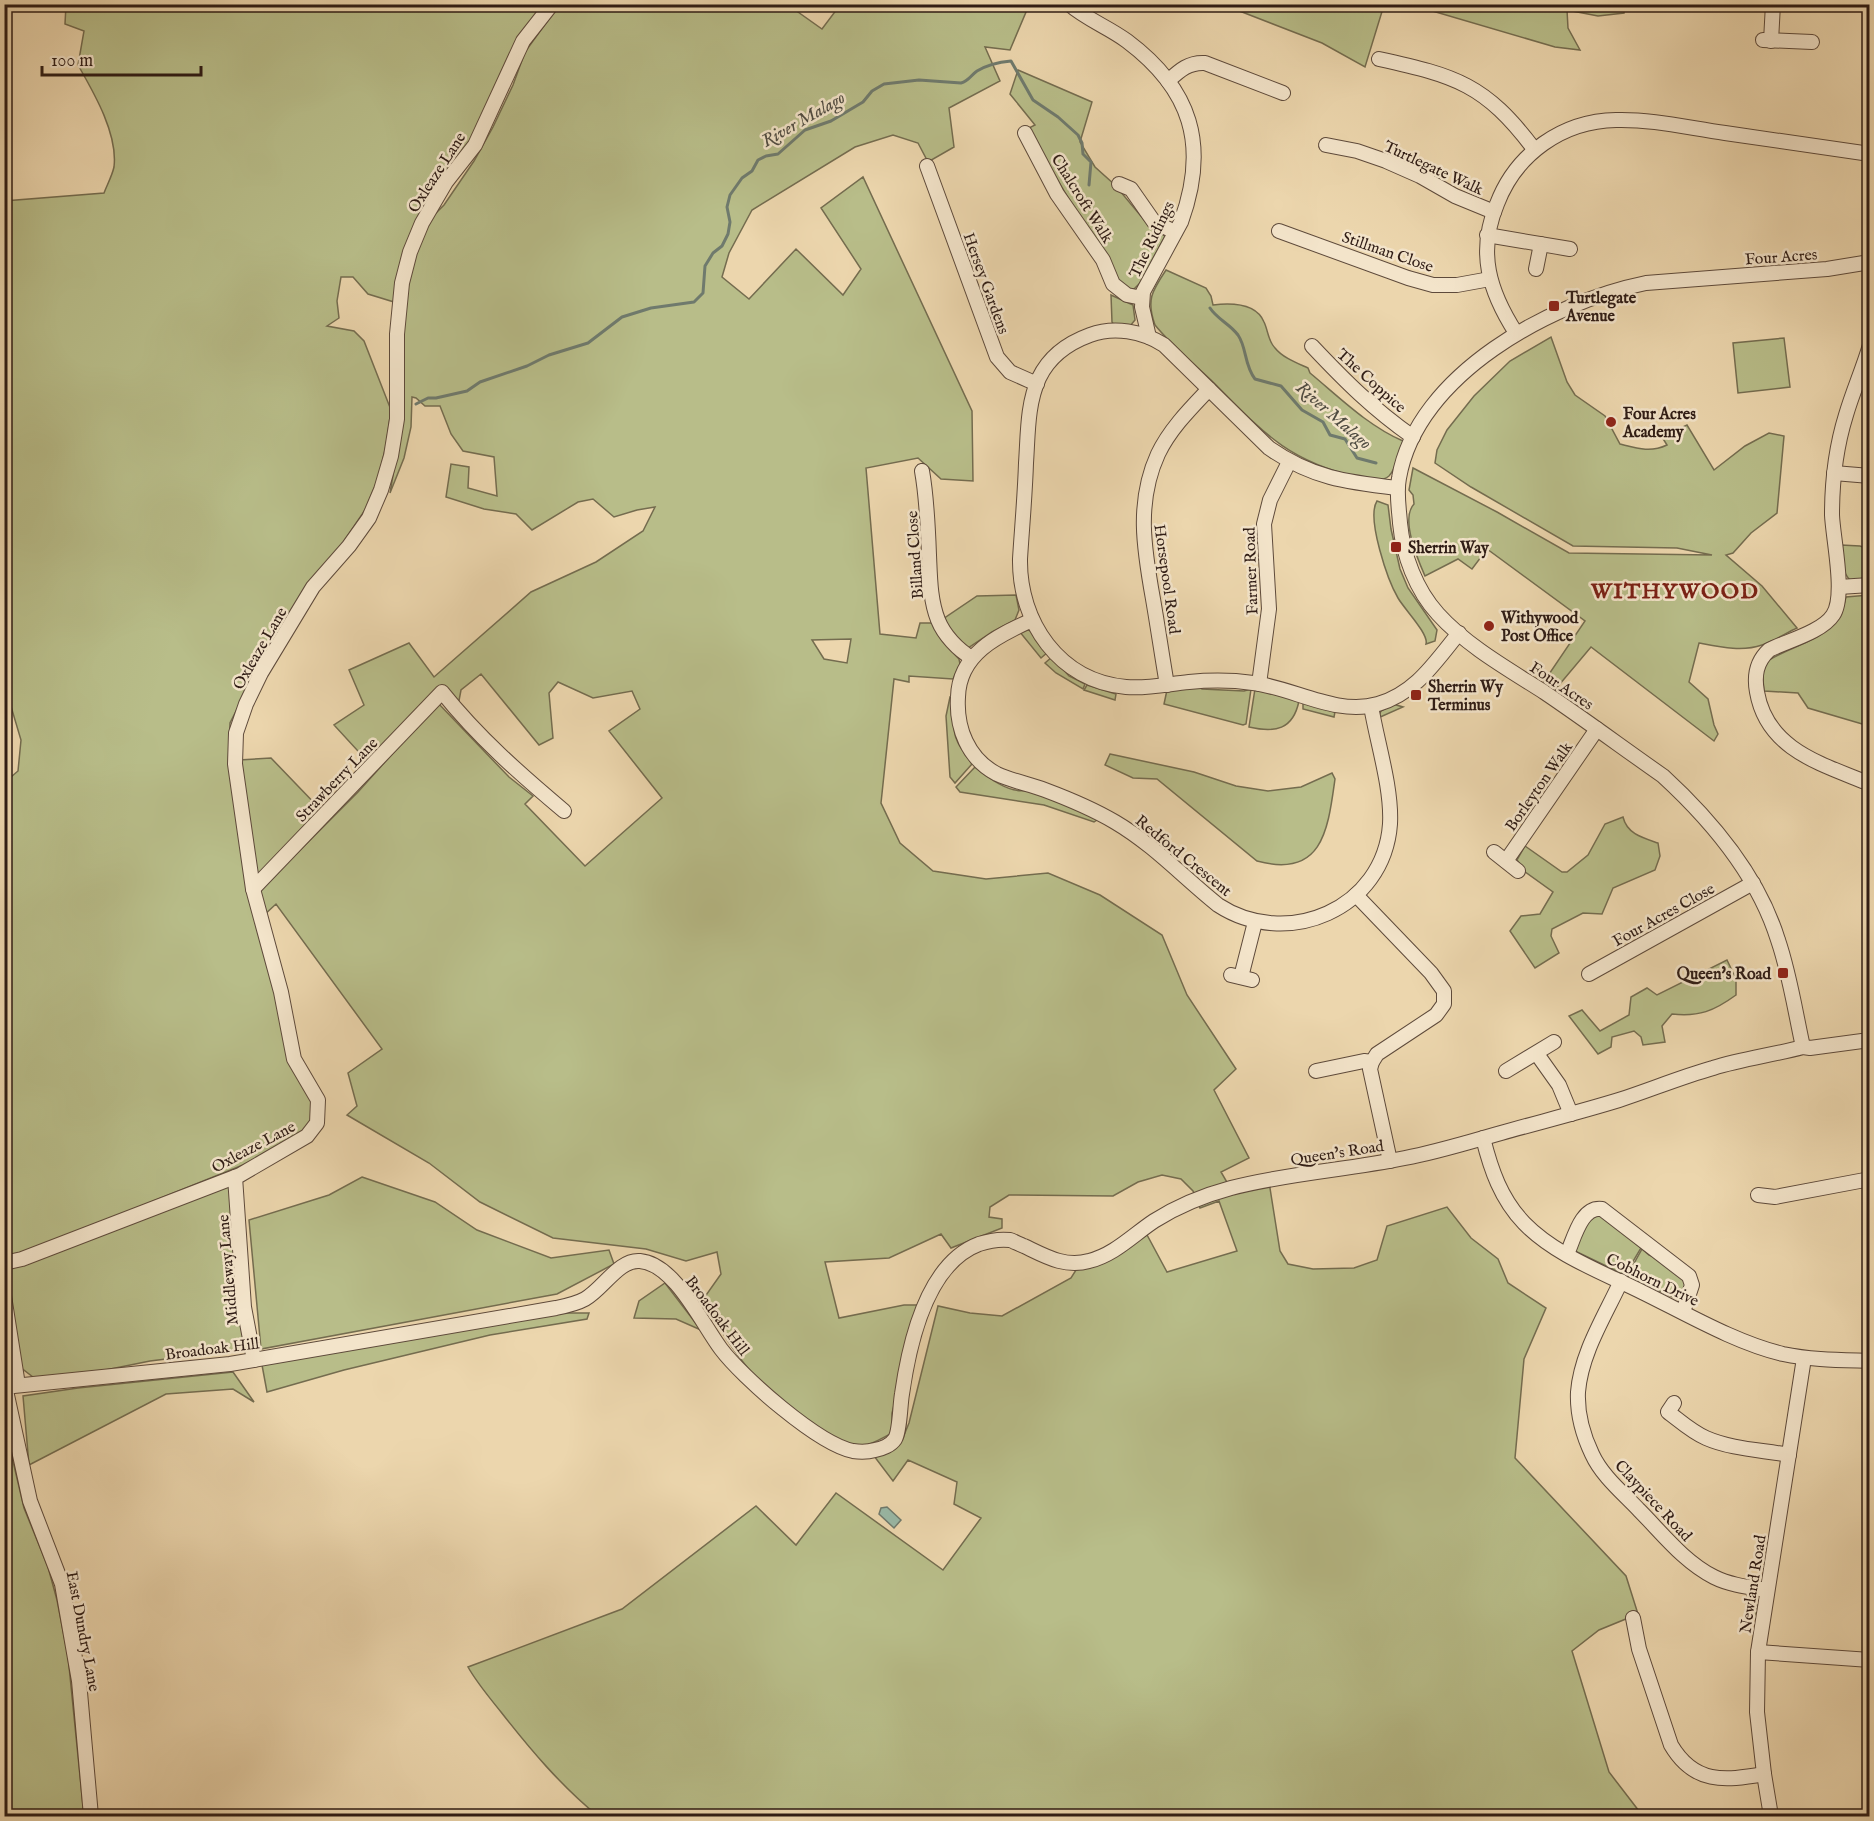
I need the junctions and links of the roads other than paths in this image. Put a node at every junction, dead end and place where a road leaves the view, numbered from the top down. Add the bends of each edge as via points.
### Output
1 (552, 4) edge
2 (1069, 4) edge
3 (1773, 4) edge
4 (1812, 42) dead end
5 (1379, 59) dead end
6 (1168, 81) junction
7 (1283, 93) dead end
8 (1025, 133) dead end
9 (1326, 145) dead end
10 (1534, 149) junction
11 (1869, 154) edge
12 (924, 173) dead end
13 (1119, 184) dead end
14 (1494, 212) junction
15 (1279, 231) dead end
16 (1176, 232) junction
17 (1488, 235) junction
18 (1541, 244) junction
19 (1570, 249) dead end
20 (1869, 263) edge
21 (1536, 269) dead end
22 (1490, 279) junction
23 (1142, 298) junction
24 (1516, 333) junction
25 (1149, 337) junction
26 (1312, 346) dead end
27 (1869, 352) edge
28 (1036, 384) junction
29 (1209, 389) junction
30 (1413, 437) junction
31 (1289, 462) junction
32 (922, 471) dead end
33 (1834, 473) junction
34 (1869, 476) edge
35 (925, 487) junction
36 (910, 488) dead end
37 (1397, 488) junction
38 (1869, 585) edge
39 (1839, 587) junction
40 (1032, 620) junction
41 (1459, 633) junction
42 (972, 658) junction
43 (1260, 684) junction
44 (1167, 685) junction
45 (1371, 706) junction
46 (1597, 729) junction
47 (1869, 784) edge
48 (564, 812) dead end
49 (1494, 852) dead end
50 (1506, 861) junction
51 (1518, 871) dead end
52 (1753, 883) junction
53 (253, 889) junction
54 (1356, 895) junction
55 (1255, 922) junction
56 (1589, 974) dead end
57 (1241, 978) dead end
58 (1554, 1042) dead end
59 (1869, 1042) edge
60 (1803, 1047) junction
61 (1538, 1054) junction
62 (1372, 1062) junction
63 (1316, 1071) dead end
64 (1506, 1071) dead end
65 (1571, 1114) junction
66 (1483, 1138) junction
67 (1390, 1161) junction
68 (235, 1177) junction
69 (1869, 1179) edge
70 (1758, 1195) dead end
71 (1567, 1254) junction
72 (1100, 1257) joint
73 (4, 1263) edge
74 (1621, 1281) junction
75 (4, 1296) edge
76 (1683, 1312) junction
77 (1804, 1358) junction
78 (254, 1360) junction
79 (1869, 1361) edge
80 (9, 1386) edge
81 (1667, 1412) dead end
82 (1789, 1455) junction
83 (1767, 1590) junction
84 (1633, 1618) dead end
85 (1758, 1652) junction
86 (1869, 1660) edge
87 (1764, 1774) junction
88 (91, 1816) edge
89 (1771, 1816) edge

1 - 53 street, Oxleaze Lane via 523,41 475,145 446,182 410,252 397,334 396,419 391,456 369,518 313,587 261,673 236,733 235,764
2 - 6 street, The Ridings via 1126,40
3 - 4 street via 1767,41
5 - 10 street via 1465,84 1496,106
6 - 7 street via 1185,67 1205,63
6 - 16 street, The Ridings via 1189,120 1194,150 1186,209
8 - 23 street, Chalcroft Walk via 1057,194 1103,260 1113,284 1126,295
9 - 14 street, Turtlegate Walk via 1359,145 1455,196
10 - 11 street via 1579,125 1618,120
10 - 14 street via 1509,177
12 - 28 street, Hersey Gardens via 997,357 1010,372
13 - 16 street via 1134,192 1154,222
14 - 17 street
15 - 22 street, Stillman Close via 1433,285
16 - 23 street, The Ridings
17 - 18 street
17 - 22 street
18 - 19 street
18 - 21 street
20 - 24 street, Four Acres via 1646,283 1582,302
22 - 24 street via 1503,313
23 - 25 street, The Ridings
24 - 30 street, Four Acres via 1446,390
25 - 28 street via 1117,330 1096,332 1066,346 1043,370
25 - 29 street via 1164,345
26 - 30 street, The Coppice via 1352,388
27 - 33 street via 1845,416
28 - 40 street via 1029,421 1020,577
29 - 31 street
29 - 44 street, Horsepool Road via 1178,423 1159,452 1144,508 1144,546
30 - 37 street, Four Acres
31 - 37 street via 1322,476
31 - 43 street, Farmer Road via 1270,500 1264,524 1269,609
32 - 35 street, Billand Close
33 - 34 street
33 - 39 street via 1832,518
35 - 36 street
35 - 42 street, Billand Close via 934,606 942,629
37 - 41 street, Four Acres via 1403,545 1413,572 1438,614
38 - 39 street
39 - 47 street via 1832,618 1769,650 1756,668 1755,681 1765,718 1786,744
40 - 42 street, Redford Crescent via 992,640
40 - 44 street via 1050,648 1086,675 1125,687
41 - 45 street via 1415,685 1393,699
41 - 46 street, Four Acres
42 - 55 street, Redford Crescent via 960,679 957,713 966,742 978,760 999,774 1043,789 1116,823 1158,851 1229,913
43 - 44 street via 1204,681
43 - 45 street via 1340,706
45 - 54 street, Redford Crescent via 1390,825 1385,852
46 - 50 street, Borleyton Walk
46 - 52 street, Four Acres via 1688,799 1727,843
48 - 53 street, Strawberry Lane via 484,741 442,692
49 - 50 street
50 - 51 street
52 - 56 street, Four Acres Close
52 - 60 street, Four Acres via 1778,938
53 - 68 street, Oxleaze Lane via 281,992 294,1059 318,1100 318,1113 317,1123 307,1136
54 - 55 street, Redford Crescent via 1312,920
54 - 62 street via 1440,983 1445,998 1436,1015 1377,1054
55 - 57 street
58 - 61 street
59 - 60 street, Queen's Road
60 - 65 street, Queen's Road via 1716,1067
61 - 64 street
61 - 65 street via 1559,1085
62 - 63 street
62 - 67 street via 1370,1069
65 - 66 street, Queen's Road
66 - 67 street, Queen's Road
66 - 71 street, Cobhorn Drive via 1491,1170 1511,1207 1541,1239
67 - 72 street, Queen's Road via 1228,1189 1155,1220
68 - 73 street, Oxleaze Lane
68 - 78 street, Middleway Lane via 244,1307
69 - 70 street via 1776,1197
71 - 74 street, Cobhorn Drive
71 - 76 street via 1585,1215 1602,1209 1689,1276 1692,1285
72 - 78 street, Broadoak Hill via 1073,1264 1059,1262 1011,1240 980,1244 963,1252 929,1294 916,1329 896,1437 886,1447 872,1451 856,1452 841,1447 752,1383 720,1348 684,1292 659,1268 639,1260 622,1266 599,1290 570,1305
74 - 76 street, Cobhorn Drive
74 - 83 street, Claypiece Road via 1580,1376 1580,1414 1593,1455 1606,1475 1695,1566 1737,1586
75 - 80 street, East Dundry Lane
76 - 77 street, Cobhorn Drive via 1754,1344
77 - 79 street, Cobhorn Drive
77 - 82 street, Newland Road
78 - 80 street, Broadoak Hill
80 - 88 street, East Dundry Lane via 30,1502 62,1584 79,1680
81 - 82 street via 1706,1438
82 - 83 street, Newland Road
83 - 85 street, Newland Road
84 - 87 street via 1633,1651 1677,1757 1708,1778
85 - 86 street
85 - 87 street, Newland Road via 1757,1712
87 - 89 street, Newland Road

